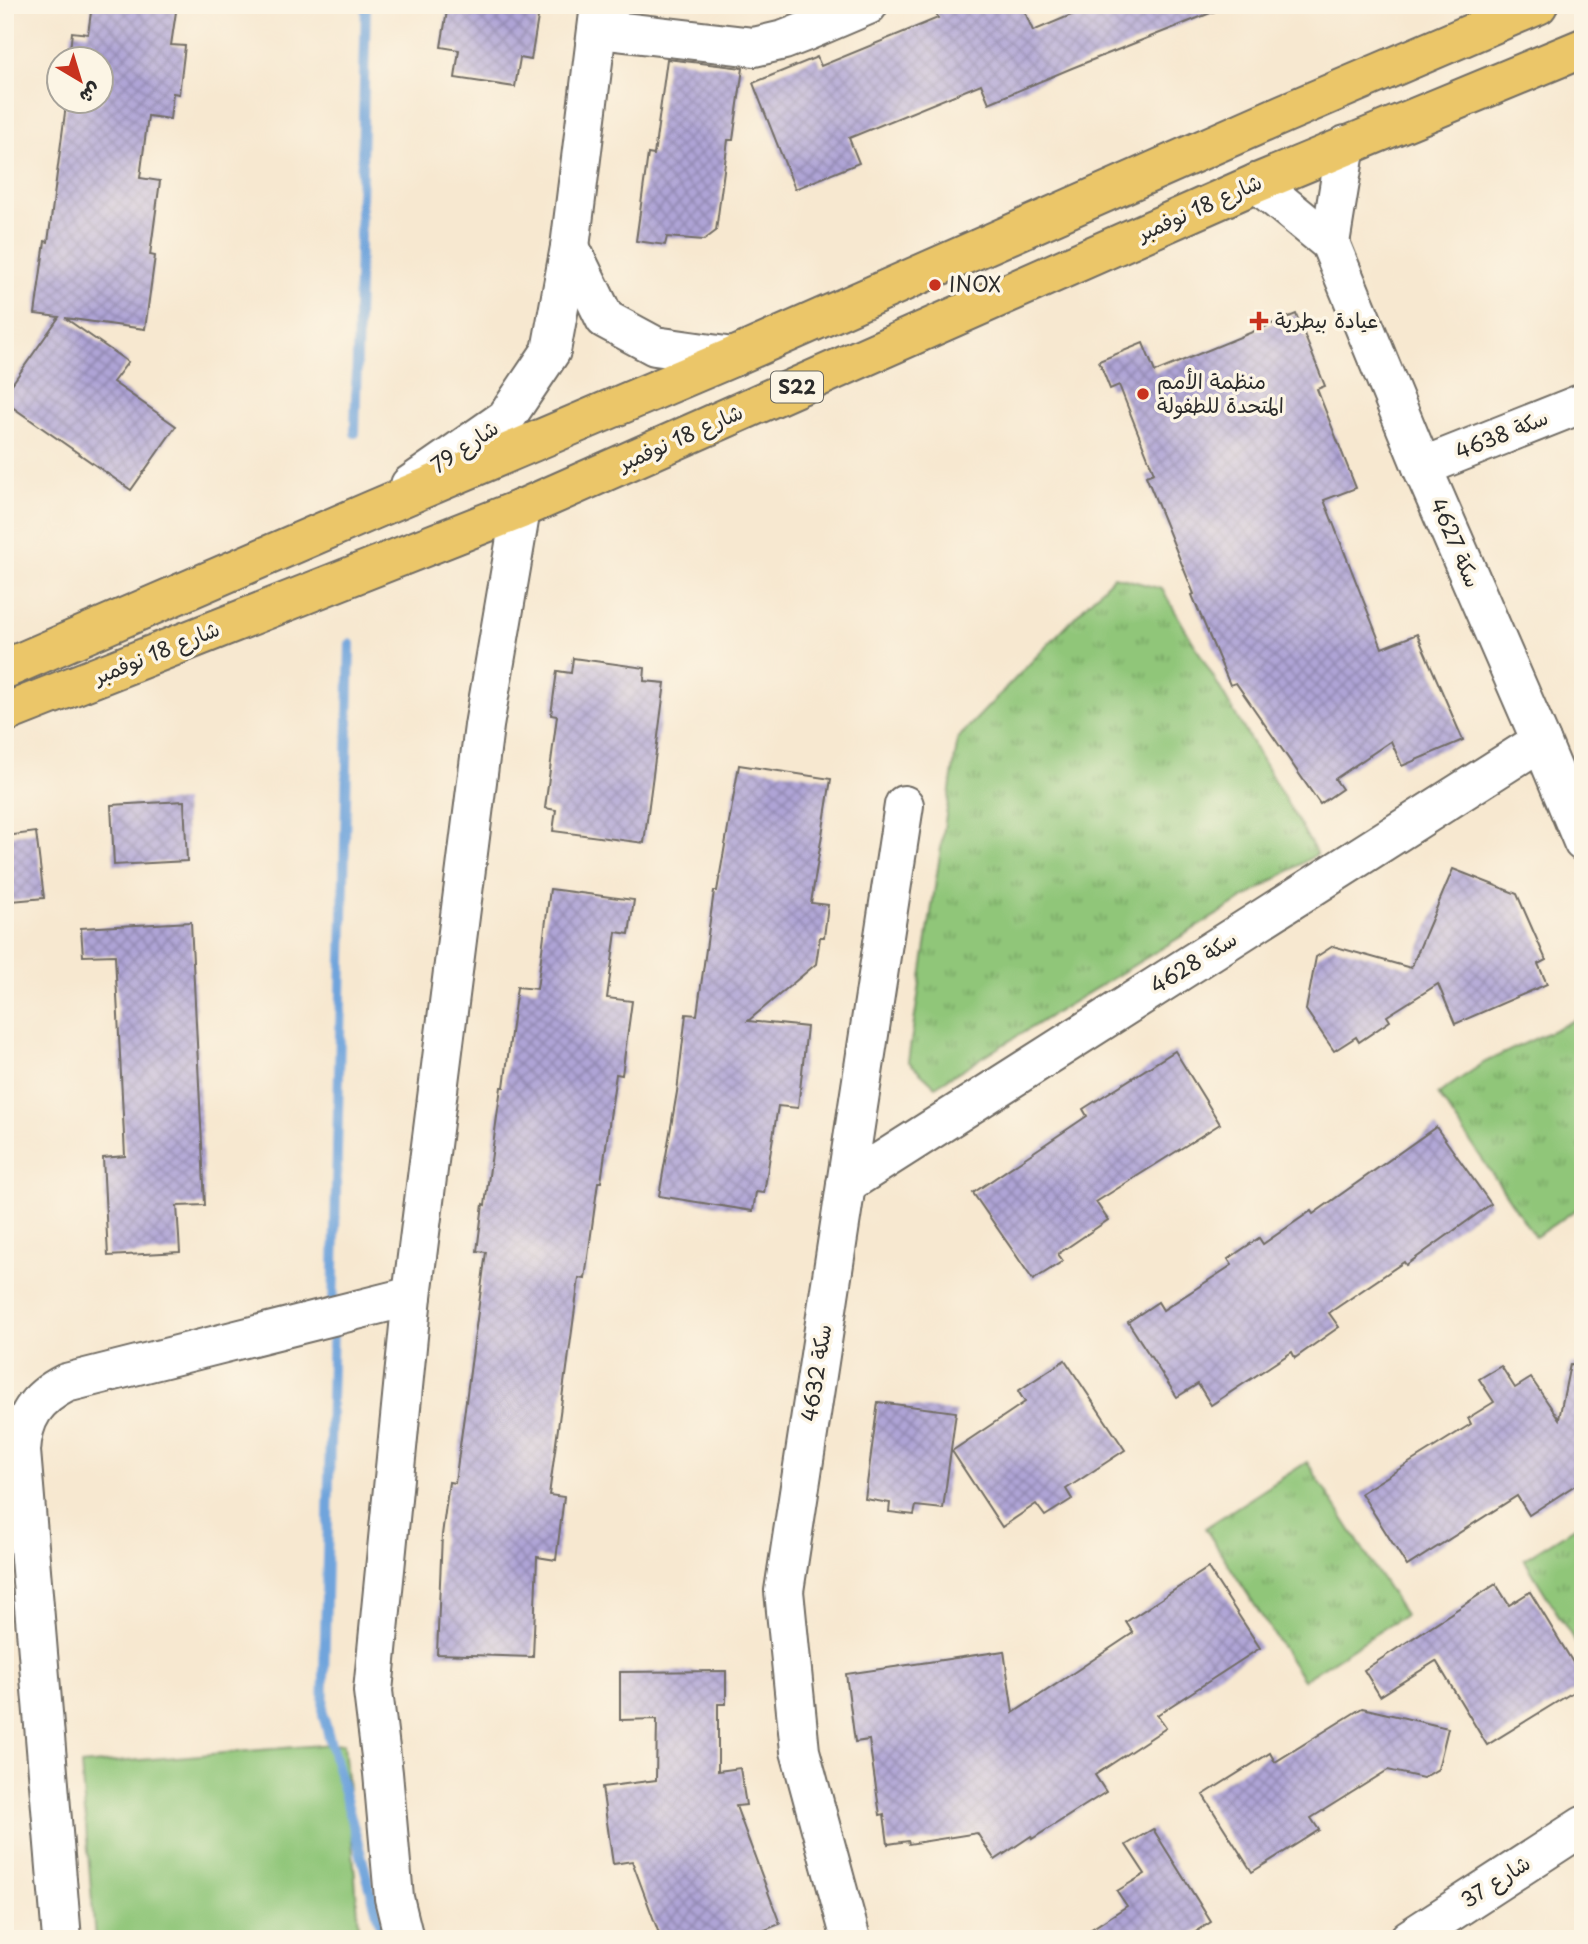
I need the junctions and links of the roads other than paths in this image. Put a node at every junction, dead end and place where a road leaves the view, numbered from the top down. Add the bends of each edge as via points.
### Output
1 (869, 5) edge
2 (1538, 5) edge
3 (599, 17) edge
4 (1583, 48) edge
5 (1346, 145) junction
6 (1257, 183) junction
7 (1329, 243) junction
8 (570, 247) junction
9 (733, 357) junction
10 (1583, 403) edge
11 (1422, 467) junction
12 (521, 509) junction
13 (373, 510) junction
14 (5, 669) edge
15 (5, 713) edge
16 (1541, 741) junction
17 (905, 805) dead end
18 (1583, 842) edge
19 (846, 1184) junction
20 (412, 1296) junction
21 (19, 1413) edge
22 (1583, 1826) edge
23 (62, 1939) edge
24 (404, 1939) edge
25 (852, 1939) edge
26 (1409, 1939) edge

1 - 3 street via 796,36 754,47
2 - 9 main road, شارع 18 نوفمبر / S22
3 - 8 street, 79 شارع
4 - 5 main road, شارع 18 نوفمبر / S22
5 - 6 main road, شارع 18 نوفمبر / S22
5 - 7 street
6 - 7 street, سكة 4627
6 - 12 main road, شارع 18 نوفمبر / S22
7 - 11 street, سكة 4627
8 - 9 street via 605,319 655,346
8 - 13 street, 79 شارع via 551,351 506,418
9 - 13 main road, شارع 18 نوفمبر / S22
10 - 11 street, سكة 4638
11 - 16 street, سكة 4627
12 - 15 main road, شارع 18 نوفمبر / S22
12 - 20 street via 484,726
13 - 14 main road, شارع 18 نوفمبر / S22
16 - 18 street, سكة 4627
16 - 19 street, سكة 4628
17 - 19 street, سكة 4632
19 - 25 street, سكة 4632 via 784,1591 800,1751
20 - 21 street via 66,1383
20 - 24 street via 373,1691 394,1898
21 - 23 street via 26,1422 21,1451
22 - 26 street, شارع 37

